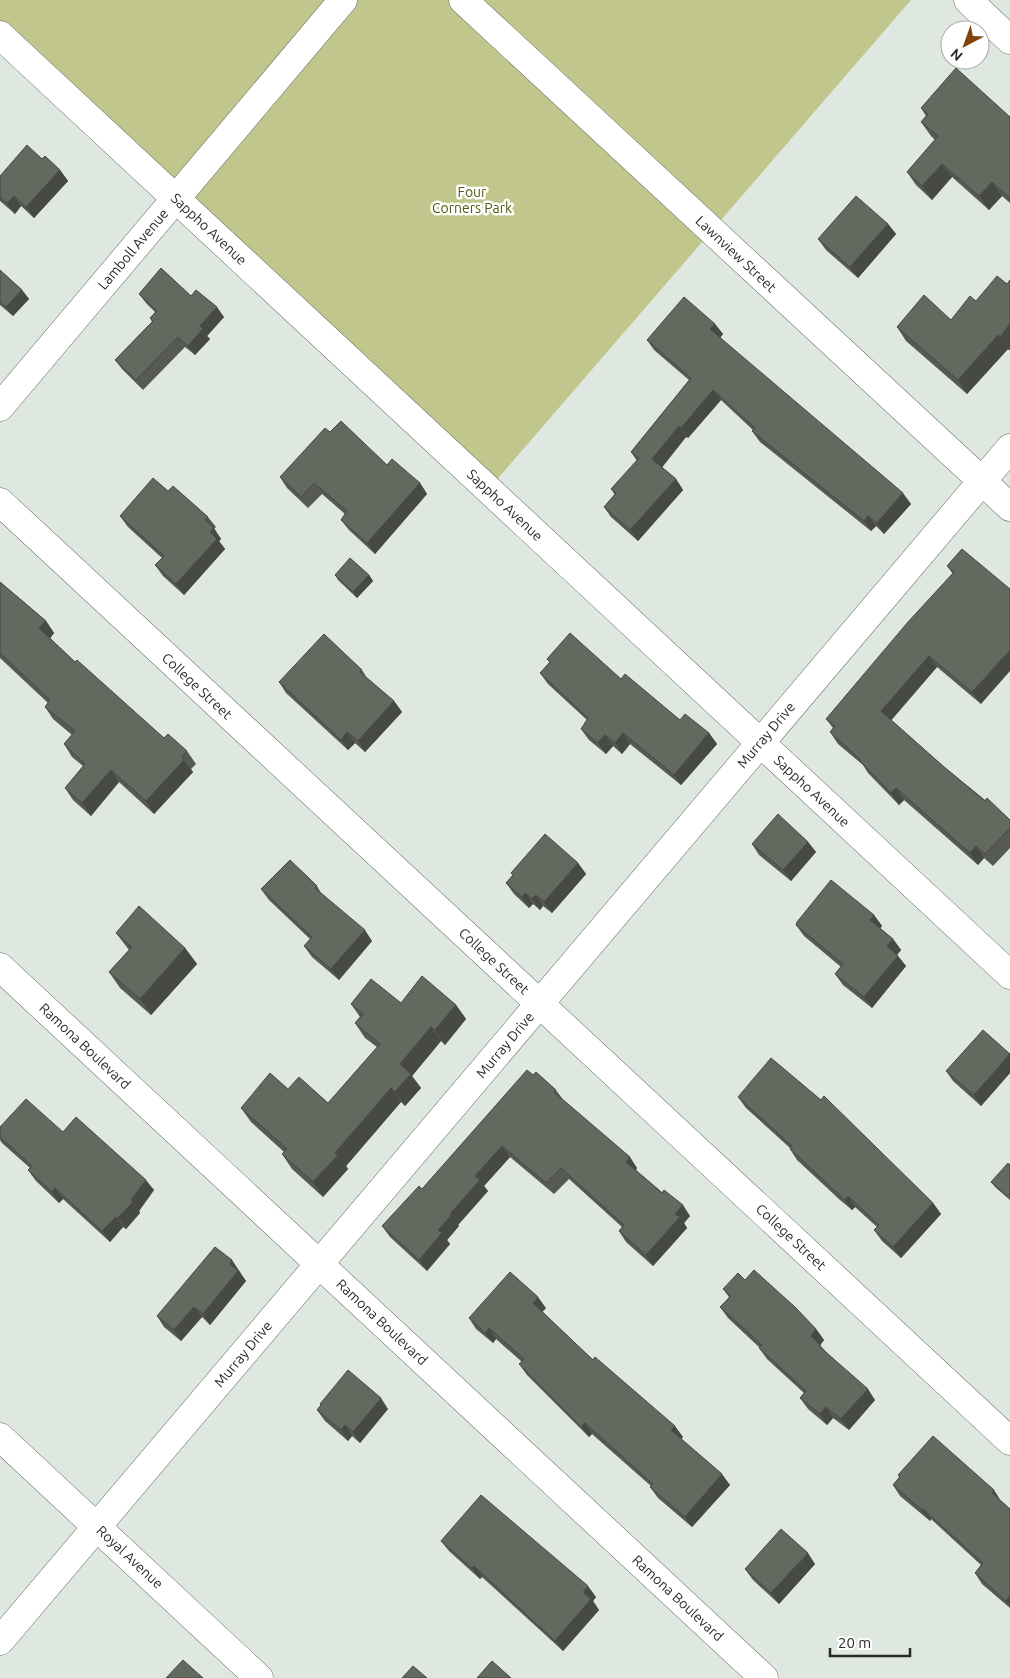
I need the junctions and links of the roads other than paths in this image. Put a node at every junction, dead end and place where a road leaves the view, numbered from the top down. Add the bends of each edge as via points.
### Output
1 (343, 0) edge
2 (463, 0) edge
3 (968, 0) edge
4 (0, 35) edge
5 (1010, 40) edge
6 (176, 198) junction
7 (0, 407) edge
8 (1010, 448) edge
9 (982, 482) junction
10 (0, 502) edge
11 (1010, 507) edge
12 (759, 743) junction
13 (0, 967) edge
14 (1010, 974) edge
15 (540, 1004) junction
16 (319, 1263) junction
17 (0, 1437) edge
18 (1010, 1441) edge
19 (97, 1527) junction
20 (0, 1641) edge
21 (260, 1678) edge
22 (764, 1678) edge

1 - 6 street, Lamboll Avenue
2 - 9 street, Lawnview Street
3 - 5 street
4 - 6 street, Sappho Avenue
6 - 7 street, Lamboll Avenue
6 - 12 street, Sappho Avenue
8 - 9 street, Murray Drive
9 - 11 street, Lawnview Street
9 - 12 street, Murray Drive
10 - 15 street, College Street
12 - 14 street, Sappho Avenue
12 - 15 street, Murray Drive
13 - 16 street, Ramona Boulevard
15 - 16 street, Murray Drive
15 - 18 street, College Street
16 - 19 street, Murray Drive
16 - 22 street, Ramona Boulevard
17 - 19 street, Royal Avenue
19 - 20 street, Murray Drive
19 - 21 street, Royal Avenue

